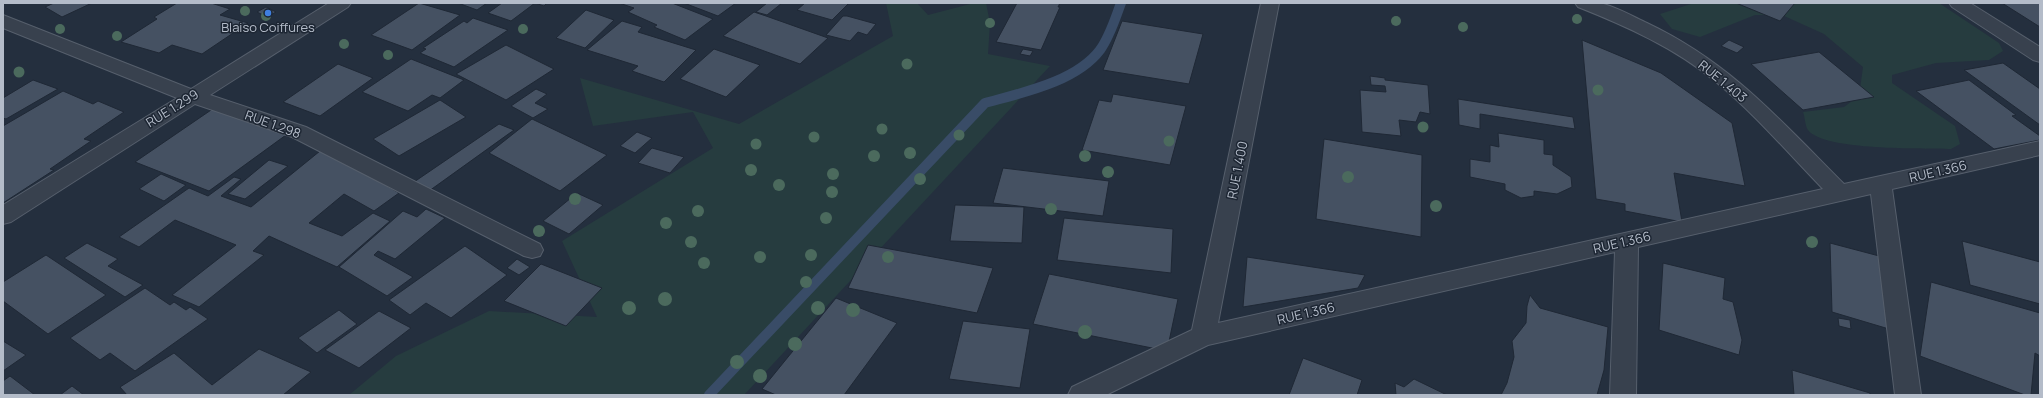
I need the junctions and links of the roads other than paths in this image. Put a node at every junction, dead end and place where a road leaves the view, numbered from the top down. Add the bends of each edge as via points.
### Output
1 (342, 3) edge
2 (1270, 3) edge
3 (1584, 3) edge
4 (1958, 3) edge
5 (3, 21) edge
6 (2040, 56) edge
7 (192, 96) junction
8 (2040, 148) edge
9 (1881, 184) junction
10 (1840, 193) junction
11 (3, 216) edge
12 (1627, 241) junction
13 (532, 250) dead end
14 (1203, 336) junction
15 (1080, 395) edge
16 (1623, 395) edge
17 (1908, 395) edge

1 - 7 street, RUE 1.299
2 - 14 street, RUE 1.400
3 - 10 street, RUE 1.403 via 1654,35 1710,69 1738,90
4 - 6 street
5 - 7 street, RUE 1.298
7 - 11 street, RUE 1.299
7 - 13 street, RUE 1.298 via 299,132
8 - 9 street, RUE 1.366
9 - 10 street, RUE 1.366
9 - 17 street
10 - 12 street, RUE 1.366
12 - 14 street, RUE 1.366
12 - 16 street
14 - 15 street, RUE 1.366

